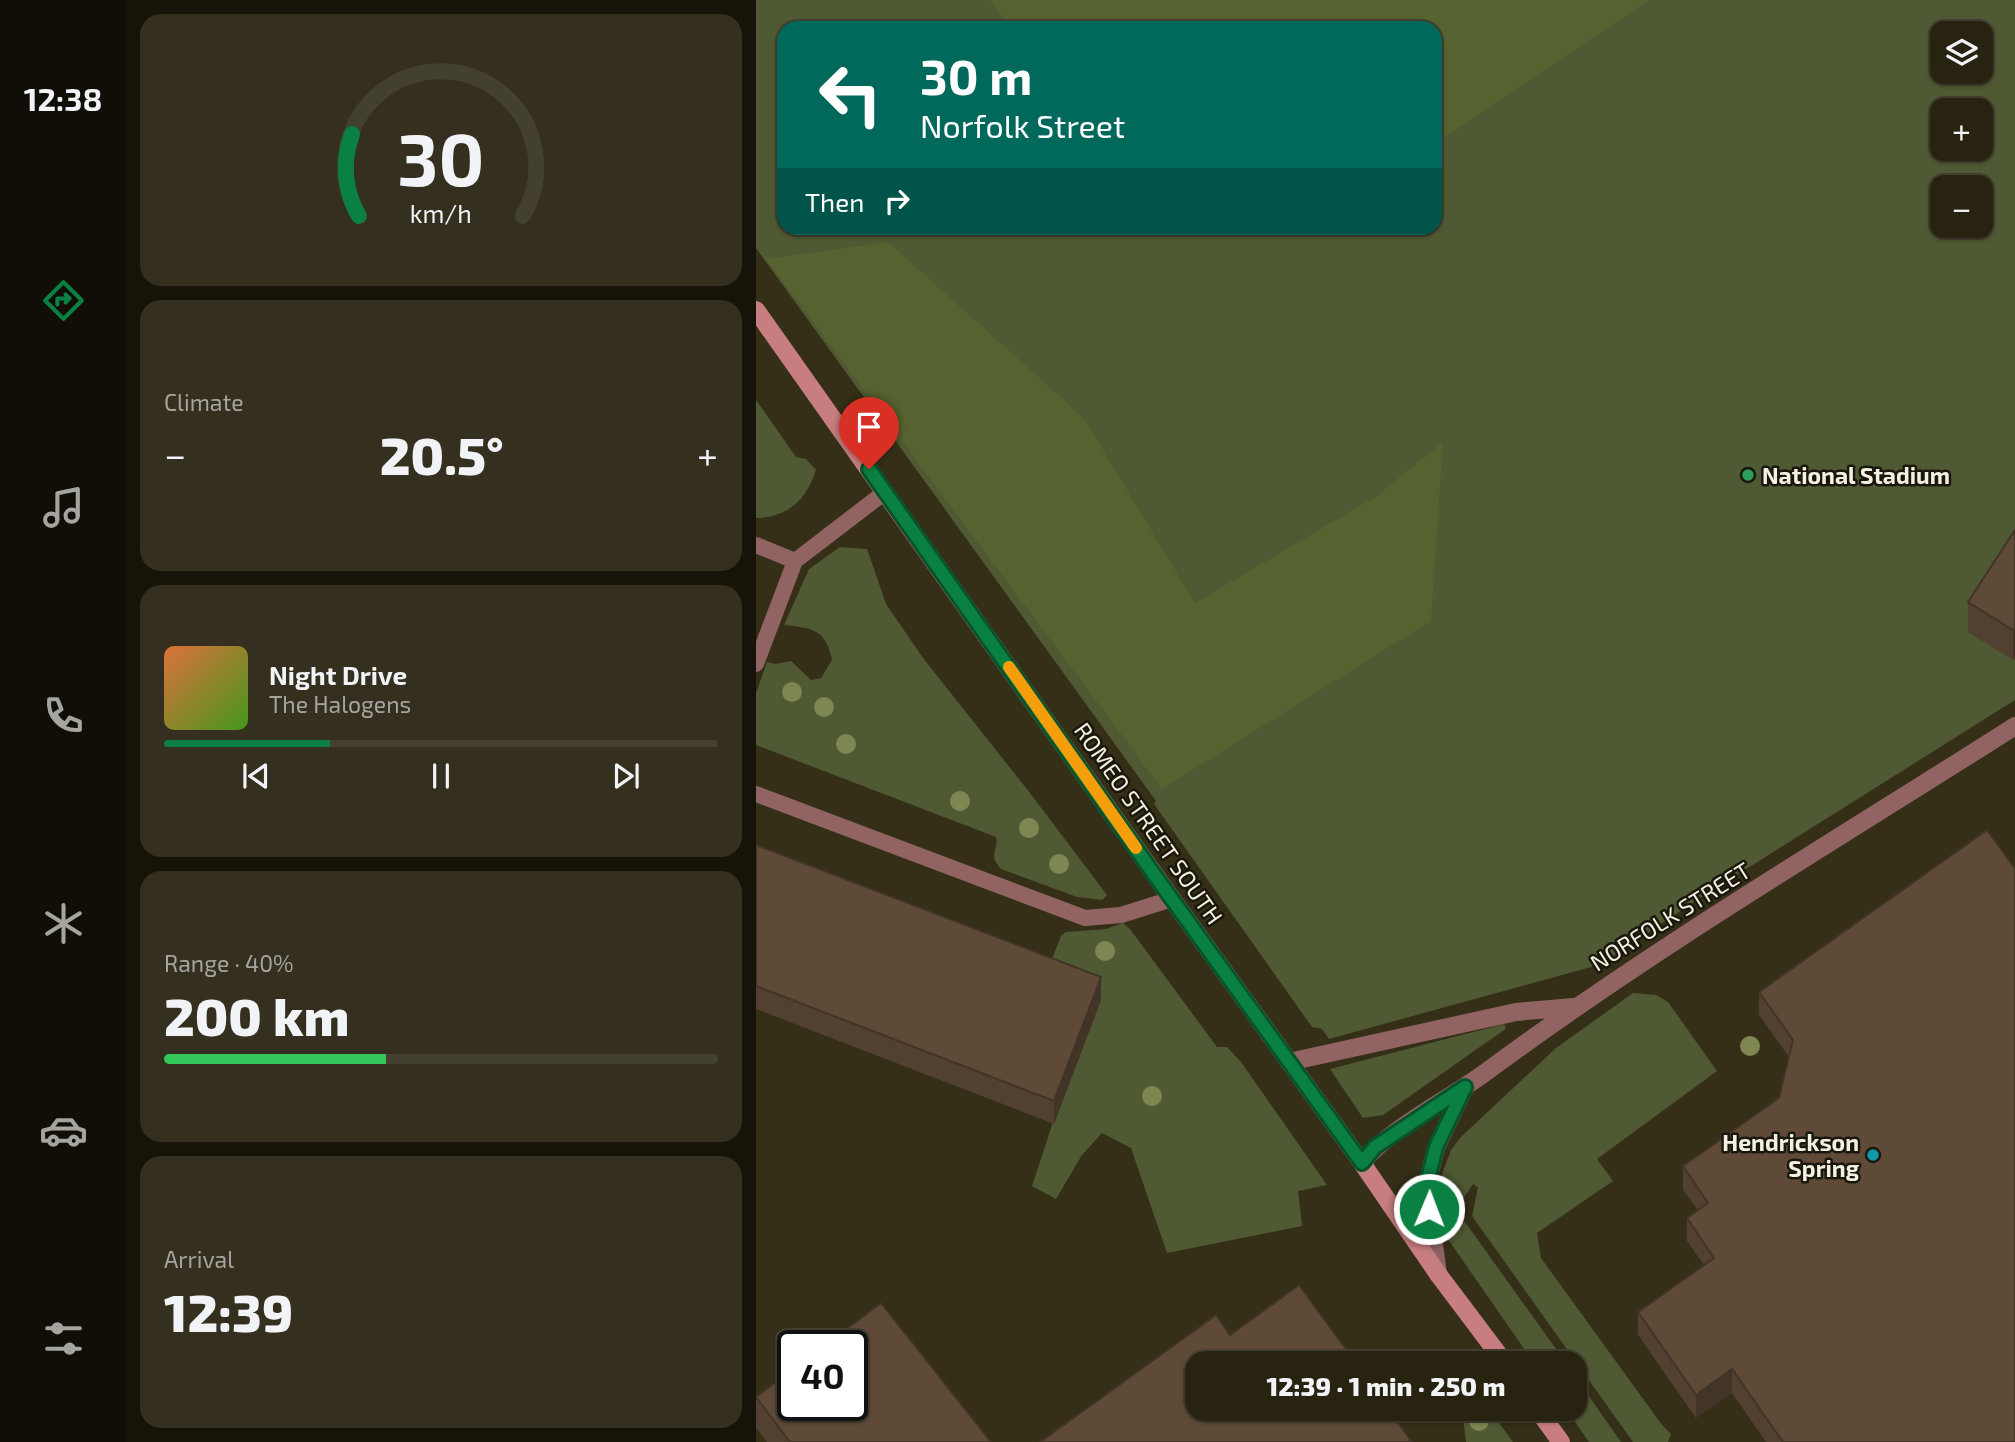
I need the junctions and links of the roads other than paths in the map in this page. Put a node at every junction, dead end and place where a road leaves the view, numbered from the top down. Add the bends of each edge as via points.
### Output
1 (756, 310) edge
2 (885, 492) junction
3 (756, 545) edge
4 (795, 561) junction
5 (756, 664) edge
6 (2015, 726) edge
7 (756, 794) edge
8 (1172, 899) junction
9 (1573, 1007) junction
10 (1290, 1062) junction
11 (1465, 1087) junction
12 (1362, 1163) junction
13 (1438, 1274) junction
14 (1496, 1351) edge
15 (1545, 1421) edge
16 (1560, 1442) edge

1 - 2 main road, ROMEO STREET SOUTH
2 - 4 lane
2 - 8 main road, ROMEO STREET SOUTH
3 - 4 lane
4 - 5 lane
6 - 9 street, NORFOLK STREET
7 - 8 lane via 1085,918 1121,915
8 - 10 main road, ROMEO STREET SOUTH
9 - 10 street via 1516,1012
9 - 11 street, NORFOLK STREET
10 - 12 main road, ROMEO STREET SOUTH
11 - 12 street, NORFOLK STREET via 1375,1147
11 - 13 street via 1436,1147 1426,1187
12 - 13 main road, ROMEO STREET SOUTH
13 - 14 main road, ROMEO STREET SOUTH
15 - 16 main road

